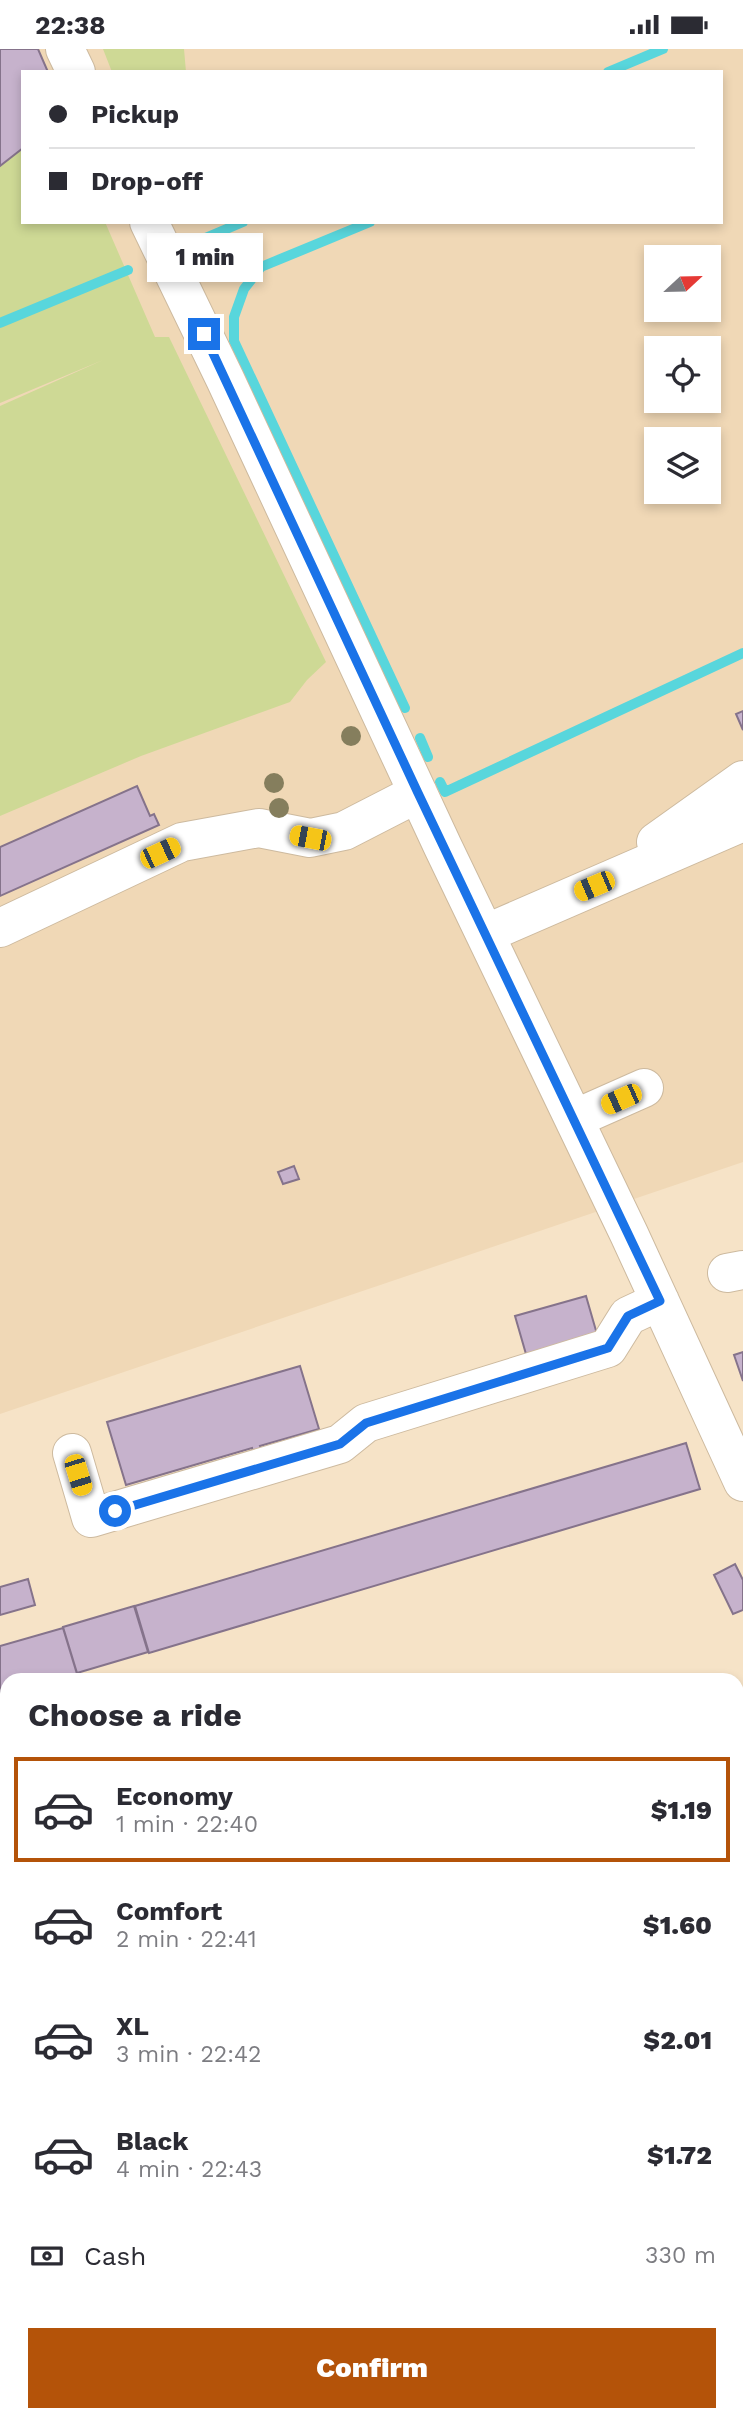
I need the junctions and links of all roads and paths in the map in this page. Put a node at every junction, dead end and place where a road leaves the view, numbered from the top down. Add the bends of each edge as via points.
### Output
1 (65, 49) edge
2 (75, 70) edge
3 (150, 224) edge
4 (743, 780) edge
5 (418, 793) junction
6 (743, 822) edge
7 (594, 886) junction
8 (0, 928) edge
9 (485, 934) junction
10 (644, 1089) dead end
11 (574, 1119) junction
12 (660, 1301) junction
13 (72, 1453) dead end
14 (743, 1482) edge

1 - 2 street
3 - 5 street
4 - 7 street
5 - 8 street via 344,831 310,838 259,828 182,842
5 - 9 street
6 - 7 street
7 - 9 street
9 - 11 street
10 - 11 street
11 - 12 street
12 - 13 street via 628,1316 608,1348 366,1423 340,1444 91,1518
12 - 14 street

